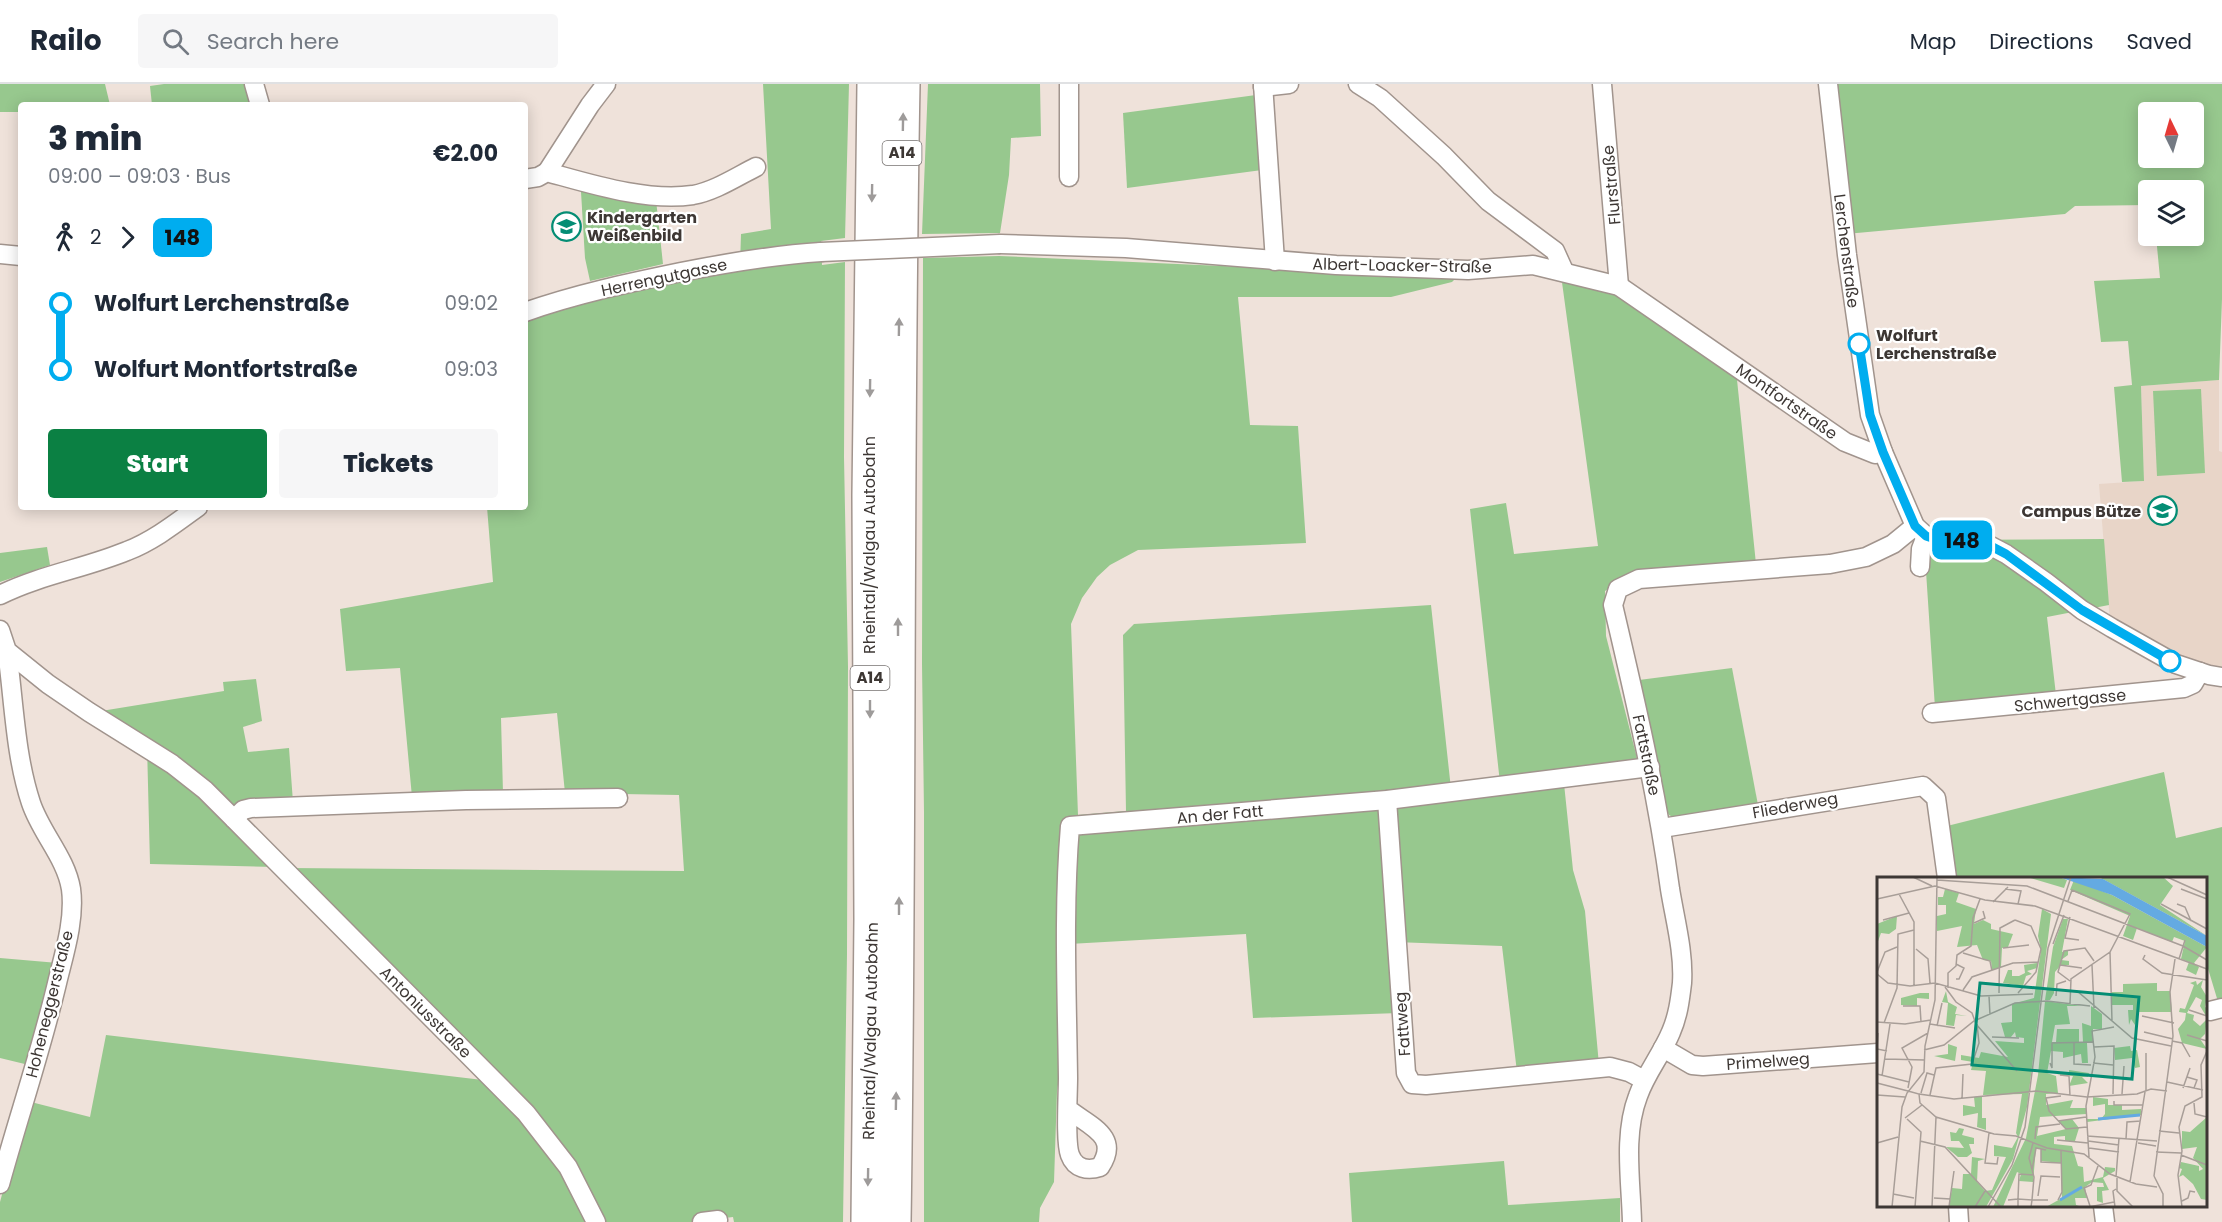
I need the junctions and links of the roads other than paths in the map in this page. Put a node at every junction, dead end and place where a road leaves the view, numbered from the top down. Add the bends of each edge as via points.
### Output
1 (254, 84) edge
2 (606, 84) edge
3 (874, 84) edge
4 (903, 84) edge
5 (1069, 84) edge
6 (1289, 84) edge
7 (1358, 84) edge
8 (1602, 84) edge
9 (1828, 84) edge
10 (1263, 85) edge
11 (259, 102) edge
12 (756, 167) dead end
13 (547, 172) junction
14 (1069, 177) dead end
15 (528, 178) edge
16 (1000, 244) joint
17 (0, 254) edge
18 (18, 256) edge
19 (1275, 261) junction
20 (1564, 271) junction
21 (1619, 286) junction
22 (528, 311) edge
23 (1883, 452) junction
24 (178, 513) edge
25 (1921, 531) junction
26 (1920, 567) dead end
27 (0, 595) edge
28 (0, 630) edge
29 (8, 651) junction
30 (2200, 672) junction
31 (2222, 677) edge
32 (1932, 713) dead end
33 (1650, 767) junction
34 (618, 798) dead end
35 (1387, 800) junction
36 (234, 819) junction
37 (1662, 828) junction
38 (1947, 877) edge
39 (1663, 1048) junction
40 (1877, 1053) edge
41 (1644, 1080) junction
42 (1068, 1109) dead end
43 (0, 1184) edge
44 (1958, 1207) edge
45 (2103, 1207) edge
46 (596, 1222) edge
47 (867, 1222) edge
48 (894, 1222) edge
49 (1632, 1222) edge
50 (1959, 1222) edge
51 (2105, 1222) edge

1 - 11 street
2 - 13 street
3 -> 47 highway, Rheintal/Walgau Autobahn / A14
48 -> 4 highway, Rheintal/Walgau Autobahn / A14
5 - 14 street
6 - 10 street
7 - 20 street via 1380,98 1488,201 1555,251
8 - 21 street, Flurstraße
9 - 23 street, Lerchenstraße via 1863,372 1870,415
10 - 19 street
12 - 13 street via 711,190 659,197
13 - 15 street
16 - 19 street, Albert-Loacker-Straße via 1126,248
16 - 22 street, Herrengutgasse, bridge via 814,253 730,263 597,290
17 - 18 street
19 - 20 street, Albert-Loacker-Straße via 1468,270 1533,265
20 - 21 street, Montfortstraße
21 - 23 street, Montfortstraße via 1845,442 1875,454
23 - 25 street
24 - 27 street via 145,543 128,551
25 - 26 street
25 - 30 street via 1935,539 1987,544 2082,610 2176,664
25 - 33 street, Fattstraße via 1866,556 1830,564 1640,579 1618,589 1613,605
28 - 29 street, Antoniusstraße
29 - 36 street, Antoniusstraße via 48,684 172,764
29 - 43 street, Hoheneggerstraße via 25,781 38,821 67,873 71,909 54,997
30 - 31 street
30 - 32 street, Schwertgasse via 2193,684 2184,688
33 - 35 street, An der Fatt
33 - 37 street, Fattstraße
34 - 36 street via 251,808
35 - 41 street, Fattweg via 1406,1072 1412,1084 1610,1068
35 - 42 street, An der Fatt via 1070,826 1065,880
36 - 46 street, Antoniusstraße via 526,1113 568,1167
37 - 38 street, Fliederweg via 1923,786 1936,798
37 - 39 street, Fattstraße via 1682,973 1680,1003
39 - 40 street, Primelweg via 1692,1065 1703,1066
39 - 41 street, Fattstraße
41 - 49 street, Fattstraße via 1630,1136
44 - 50 street
45 - 51 street

